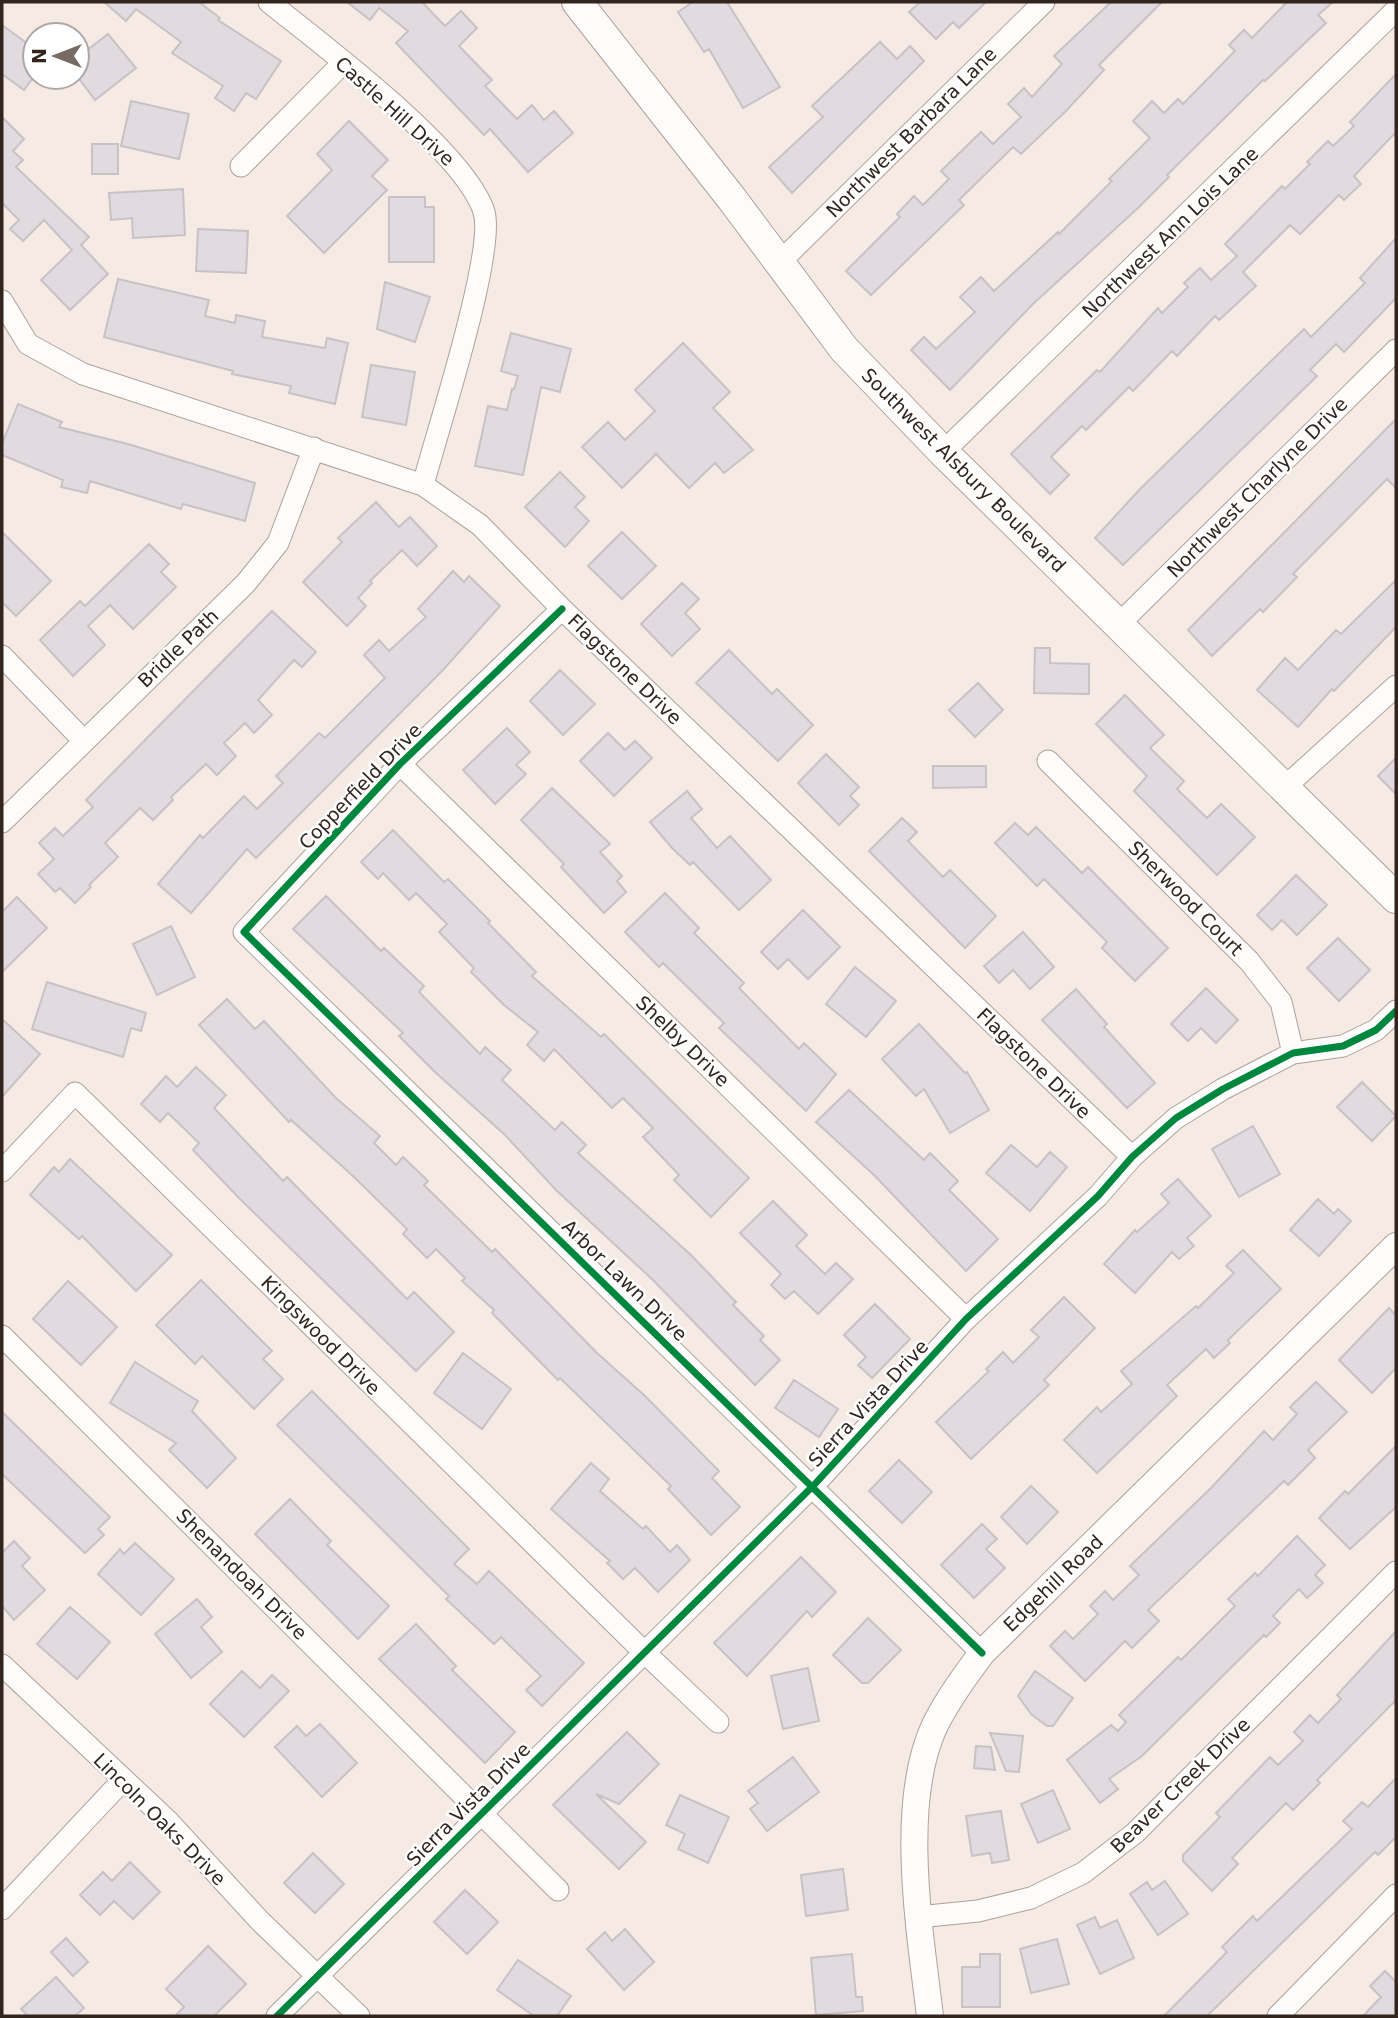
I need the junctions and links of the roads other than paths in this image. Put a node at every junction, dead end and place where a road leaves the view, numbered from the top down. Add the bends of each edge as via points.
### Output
1 (269, 2) edge
2 (577, 2) edge
3 (1044, 2) edge
4 (1396, 10) edge
5 (343, 63) junction
6 (241, 166) dead end
7 (779, 263) junction
8 (2, 301) edge
9 (1396, 350) edge
10 (314, 448) junction
11 (943, 452) junction
12 (423, 485) junction
13 (562, 608) junction
14 (1118, 625) junction
15 (2, 656) edge
16 (1396, 685) edge
17 (83, 740) junction
18 (1048, 761) dead end
19 (400, 764) junction
20 (1285, 787) junction
21 (2, 822) edge
22 (1396, 898) edge
23 (244, 932) joint
24 (1396, 1011) edge
25 (1293, 1054) junction
26 (1132, 1157) junction
27 (2, 1171) edge
28 (1396, 1246) edge
29 (967, 1319) junction
30 (2, 1336) edge
31 (814, 1485) junction
32 (1396, 1572) edge
33 (643, 1651) junction
34 (982, 1653) junction
35 (2, 1665) edge
36 (719, 1722) dead end
37 (122, 1781) junction
38 (481, 1812) junction
39 (558, 1890) dead end
40 (1396, 1895) edge
41 (2, 1909) edge
42 (919, 1917) junction
43 (317, 1976) junction
44 (277, 2016) edge
45 (359, 2016) edge
46 (930, 2016) edge
47 (1278, 2016) edge

1 - 5 street, Castle Hill Drive
2 - 7 main road, Southwest Alsbury Boulevard
3 - 7 street, Northwest Barbara Lane
4 - 11 street, Northwest Ann Lois Lane
5 - 6 street
5 - 12 street, Castle Hill Drive via 464,174 484,213 484,255
7 - 11 main road, Southwest Alsbury Boulevard via 844,349
8 - 10 street, Flagstone Drive via 28,344 83,374
9 - 14 street, Northwest Charlyne Drive
10 - 12 street, Flagstone Drive
10 - 17 street, Bridle Path via 278,543 246,583
11 - 14 main road, Southwest Alsbury Boulevard
12 - 13 street, Flagstone Drive via 480,525
13 - 19 street, Copperfield Drive
13 - 26 street, Flagstone Drive
14 - 20 main road, Southwest Alsbury Boulevard
15 - 17 street
16 - 20 street
17 - 21 street, Bridle Path
18 - 25 street, Sherwood Court via 1249,961 1281,1002
19 - 23 street, Copperfield Drive
19 - 29 street, Shelby Drive
20 - 22 main road, Southwest Alsbury Boulevard
23 - 31 street, Arbor Lawn Drive
24 - 25 street, Sierra Vista Drive via 1376,1030 1343,1046
25 - 26 street, Sierra Vista Drive via 1176,1118
26 - 29 street, Sierra Vista Drive via 1098,1196
27 - 33 street, Kingswood Drive via 75,1093
28 - 34 street, Edgehill Road
29 - 31 street, Sierra Vista Drive
30 - 38 street, Shenandoah Drive
31 - 33 street, Sierra Vista Drive
31 - 34 street, Arbor Lawn Drive
32 - 42 street, Beaver Creek Drive via 1135,1833 1083,1873 1031,1898 978,1911
33 - 36 street
33 - 38 street, Sierra Vista Drive
34 - 42 street, Edgehill Road via 935,1725 923,1758 917,1807
35 - 37 street, Lincoln Oaks Drive
37 - 41 street
37 - 43 street, Lincoln Oaks Drive via 169,1822
38 - 39 street, Shenandoah Drive
38 - 43 street, Sierra Vista Drive
40 - 47 street
42 - 46 street, Edgehill Road
43 - 44 street, Sierra Vista Drive
43 - 45 street, Lincoln Oaks Drive

